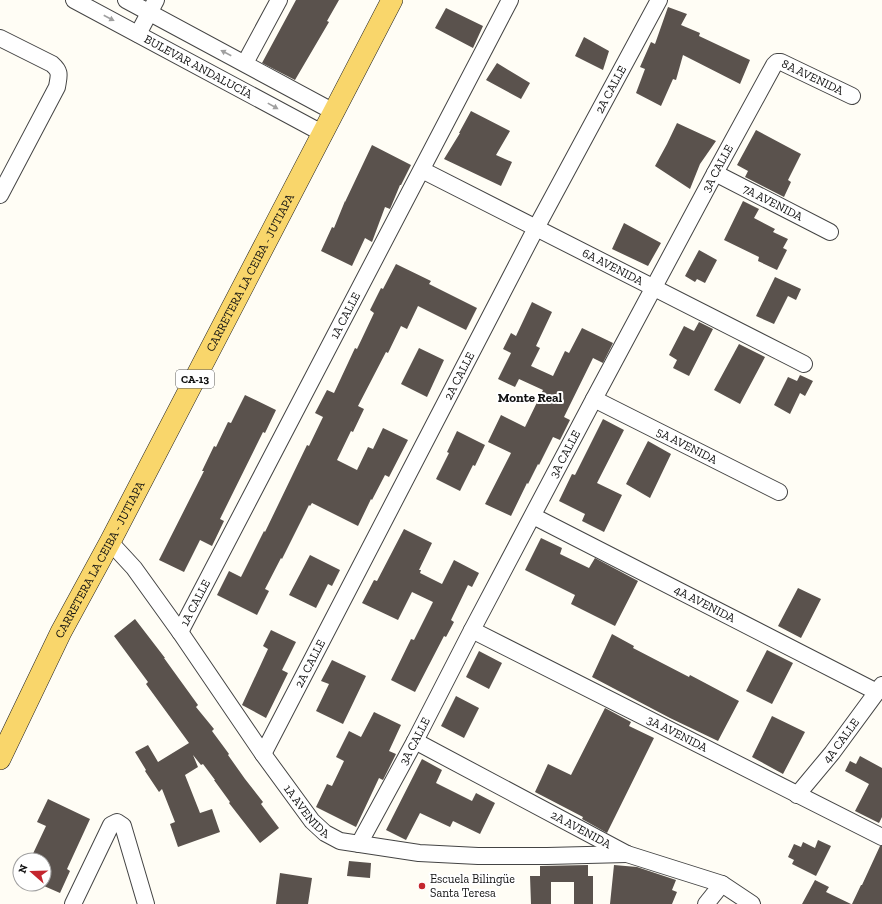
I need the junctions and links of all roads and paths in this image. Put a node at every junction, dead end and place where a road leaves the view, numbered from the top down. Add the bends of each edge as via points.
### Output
1 (74, 0) edge
2 (126, 0) edge
3 (279, 0) edge
4 (392, 0) edge
5 (510, 0) edge
6 (659, 0) edge
7 (152, 6) edge
8 (138, 34) junction
9 (0, 38) edge
10 (245, 63) junction
11 (774, 65) joint
12 (852, 96) dead end
13 (334, 112) junction
14 (322, 133) junction
15 (422, 170) junction
16 (715, 173) junction
17 (0, 195) edge
18 (536, 228) junction
19 (830, 232) dead end
20 (654, 288) junction
21 (804, 364) dead end
22 (594, 399) junction
23 (779, 492) dead end
24 (533, 516) junction
25 (110, 542) junction
26 (472, 630) junction
27 (180, 632) junction
28 (880, 688) edge
29 (415, 741) junction
30 (263, 754) junction
31 (0, 759) edge
32 (797, 795) junction
33 (882, 837) edge
34 (359, 844) junction
35 (627, 854) junction
36 (722, 884) junction
37 (73, 904) edge
38 (146, 904) edge
39 (706, 904) edge
40 (752, 904) edge

1 -> 8 street, BULEVAR ANDALUCÍA
2 - 7 street, BULEVAR ANDALUCÍA
3 - 10 street
4 - 13 main road, CARRETERA LA CEIBA - JUTIAPA / CA-13
5 - 15 street, 1A CALLE
6 - 18 street, 2A CALLE
7 - 8 street
10 -> 7 street, BULEVAR ANDALUCÍA
8 -> 14 street, BULEVAR ANDALUCÍA
9 - 17 street via 52,64 59,76 57,87
10 - 13 street, BULEVAR ANDALUCÍA
11 - 12 street, 8A AVENIDA via 781,62
11 - 16 street, 3A CALLE
13 - 14 main road, CARRETERA LA CEIBA - JUTIAPA / CA-13
14 - 25 main road, CARRETERA LA CEIBA - JUTIAPA / CA-13
15 - 18 street, 6A AVENIDA
15 - 27 street, 1A CALLE
16 - 19 street, 7A AVENIDA
16 - 20 street, 3A CALLE
18 - 20 street, 6A AVENIDA
18 - 30 street, 2A CALLE
20 - 21 street, 6A AVENIDA
20 - 22 street, 3A CALLE
22 - 23 street, 5A AVENIDA
22 - 24 street, 3A CALLE
24 - 26 street, 3A CALLE
24 - 28 street, 4A AVENIDA
25 - 27 street, 1A AVENIDA via 134,568
25 - 31 main road, CARRETERA LA CEIBA - JUTIAPA / CA-13 via 61,632
26 - 29 street, 3A CALLE
26 - 32 street, 3A AVENIDA
27 - 30 street, 1A AVENIDA
28 - 32 street, 4A CALLE
29 - 34 street, 3A CALLE
29 - 35 street, 2A AVENIDA
30 - 34 street, 1A AVENIDA via 312,821 325,833 340,841
32 - 33 street, 3A AVENIDA
34 - 35 street, 1A AVENIDA via 419,854
35 - 36 street, 2A AVENIDA
36 - 39 street
36 - 40 street, 2A AVENIDA
37 - 38 street via 110,825 117,822 122,826

